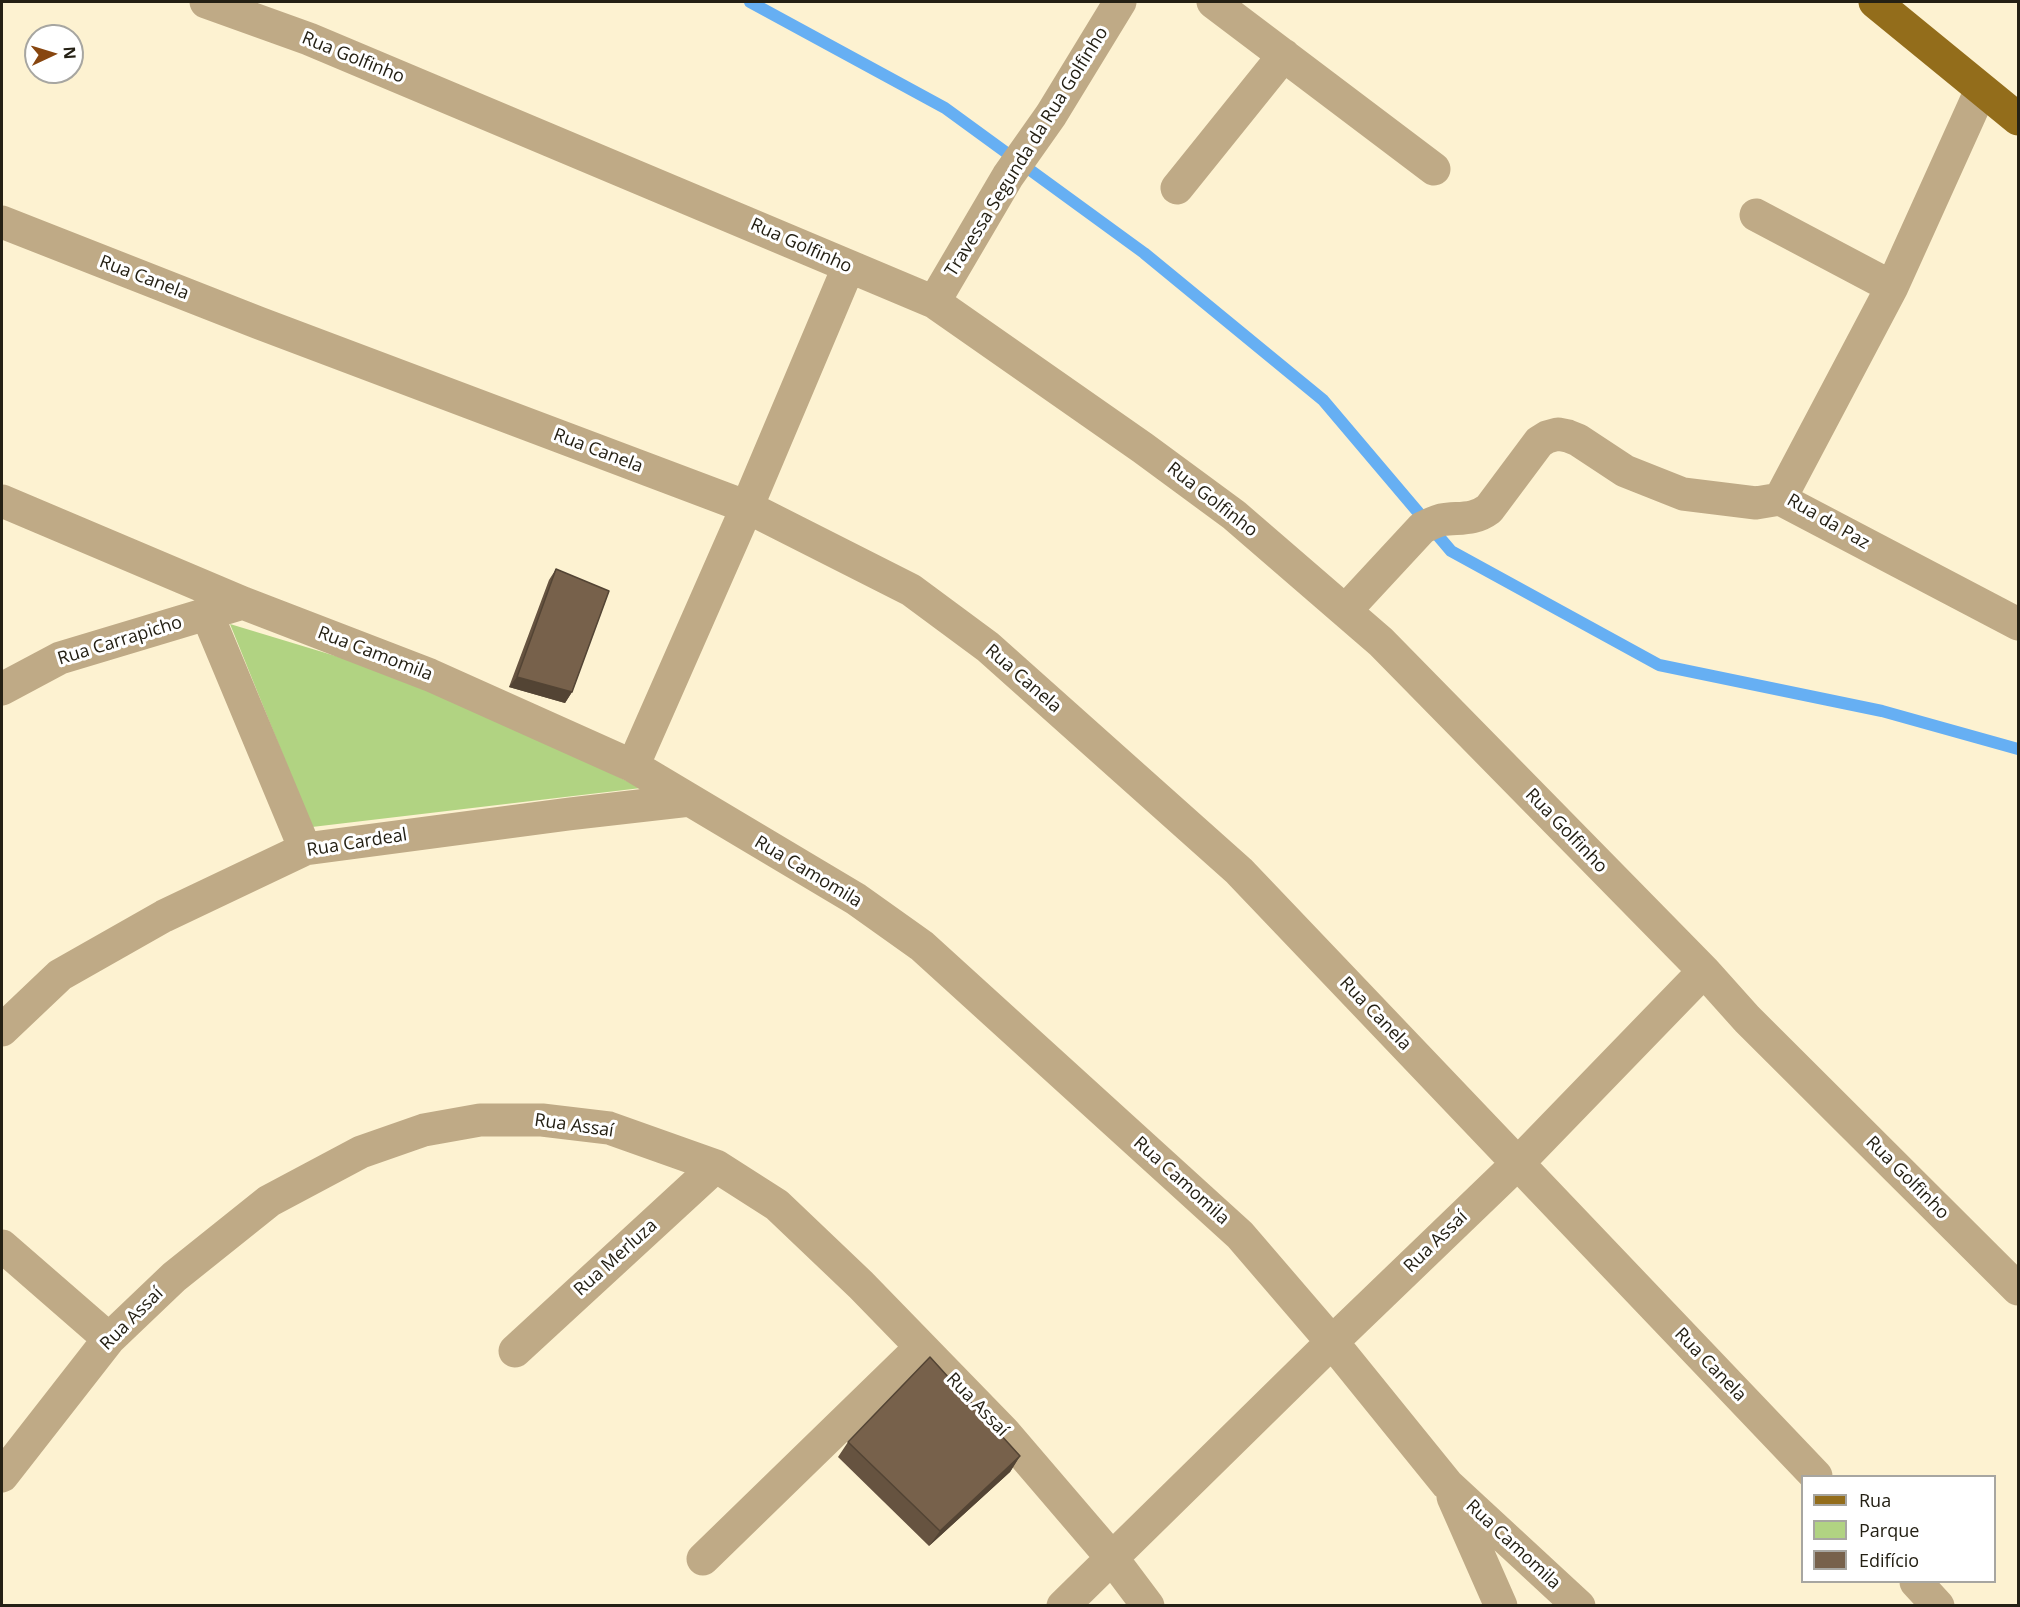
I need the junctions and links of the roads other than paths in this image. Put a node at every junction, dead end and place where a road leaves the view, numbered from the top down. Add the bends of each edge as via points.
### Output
1 (206, 2) edge
2 (1120, 2) edge
3 (1213, 2) edge
4 (1875, 2) edge
5 (1284, 55) junction
6 (1981, 90) junction
7 (2019, 119) edge
8 (1434, 169) dead end
9 (1177, 188) dead end
10 (1756, 214) dead end
11 (2, 222) edge
12 (848, 268) junction
13 (1892, 287) junction
14 (934, 302) junction
15 (1780, 499) junction
16 (2, 501) edge
17 (747, 507) junction
18 (243, 603) junction
19 (1345, 611) junction
20 (207, 614) junction
21 (2019, 624) edge
22 (2, 689) edge
23 (633, 766) junction
24 (690, 800) junction
25 (305, 849) junction
26 (1704, 971) junction
27 (2, 1030) edge
28 (1518, 1163) junction
29 (717, 1166) junction
30 (2, 1246) edge
31 (2019, 1289) edge
32 (109, 1339) junction
33 (1332, 1342) junction
34 (921, 1347) junction
35 (515, 1351) dead end
36 (1815, 1475) edge
37 (2, 1476) edge
38 (1447, 1484) junction
39 (1112, 1558) junction
40 (703, 1559) dead end
41 (1918, 1583) edge
42 (1063, 1605) edge
43 (1148, 1605) edge
44 (1501, 1605) edge
45 (1578, 1605) edge
46 (1938, 1605) edge

1 - 12 street, Rua Golfinho via 309,39 741,219
2 - 14 street, Travessa Segunda da Rua Golfinho via 1051,115 1008,176
3 - 5 street
4 - 6 main road
5 - 8 street
5 - 9 street
6 - 7 main road
6 - 13 street, Rua da Paz
10 - 13 street
11 - 17 street, Rua Canela
12 - 14 street, Rua Golfinho
12 - 17 street
13 - 15 street, Rua da Paz
14 - 19 street, Rua Golfinho via 1234,515
15 - 19 street via 1756,503 1683,494 1625,471 1578,440 1558,434 1539,442 1489,509 1480,516 1430,525
15 - 21 street, Rua da Paz
16 - 18 street, Rua Camomila
17 - 23 street
17 - 28 street, Rua Canela via 911,590 987,647 1239,871
18 - 20 street, Rua Carrapicho
18 - 23 street, Rua Camomila via 430,675
19 - 26 street, Rua Golfinho via 1381,642
20 - 22 street, Rua Carrapicho via 60,658
20 - 25 street
23 - 24 street, Rua Camomila
24 - 25 street, Rua Cardeal
24 - 33 street, Rua Camomila via 856,899 922,946 1240,1235
25 - 27 street, Rua Cardeal via 164,916 60,975
26 - 28 street, Rua Assaí
26 - 31 street, Rua Golfinho via 1747,1019
28 - 33 street, Rua Assaí
28 - 36 street, Rua Canela
29 - 32 street, Rua Assaí via 609,1128 542,1120 480,1120 424,1130 362,1152 269,1201 174,1277
29 - 34 street, Rua Assaí via 777,1205
29 - 35 street, Rua Merluza
30 - 32 street
32 - 37 street, Rua Assaí
33 - 38 street, Rua Camomila
33 - 39 street, Rua Assaí
34 - 39 street, Rua Assaí via 1004,1432
34 - 40 street
38 - 44 street, Rua Camomila
38 - 45 street, Rua Camomila
39 - 42 street, Rua Assaí
39 - 43 street, Rua Assaí
41 - 46 street

